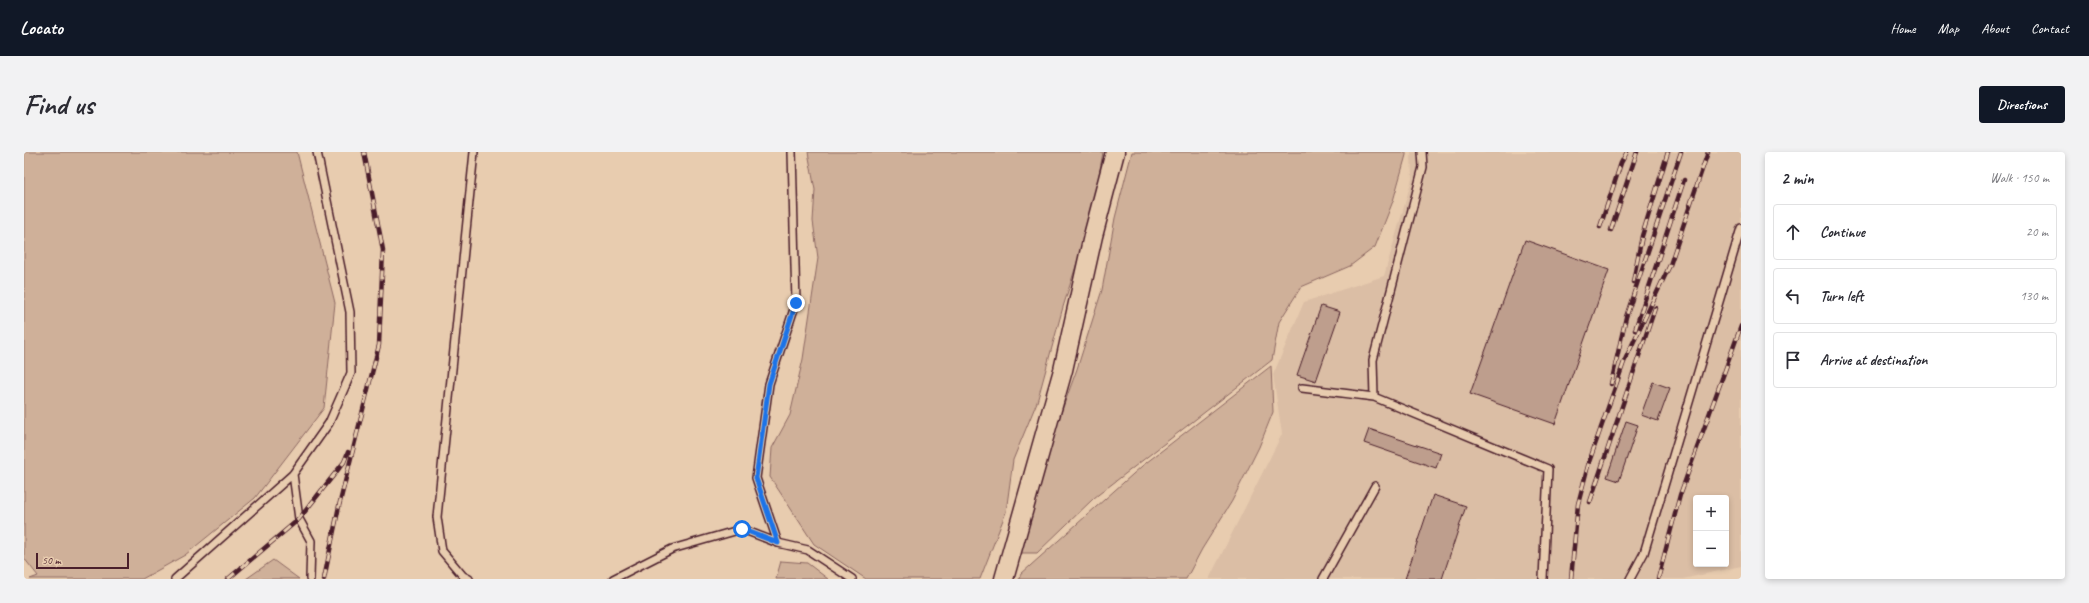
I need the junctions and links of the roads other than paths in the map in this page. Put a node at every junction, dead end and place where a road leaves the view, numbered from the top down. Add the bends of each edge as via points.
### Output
1 (317, 152) edge
2 (474, 152) edge
3 (792, 152) edge
4 (1115, 152) edge
5 (1422, 152) edge
6 (1741, 228) edge
7 (1302, 388) dead end
8 (1374, 397) junction
9 (293, 474) junction
10 (1375, 486) dead end
11 (778, 543) junction
12 (175, 579) edge
13 (310, 579) edge
14 (469, 579) edge
15 (613, 579) edge
16 (852, 579) edge
17 (1004, 579) edge
18 (1323, 579) edge
19 (1543, 579) edge
20 (1630, 579) edge

1 - 9 lane via 350,312 351,373 329,423
2 - 14 lane via 437,517 442,551 463,576
3 - 11 lane via 796,303 769,384 756,478
4 - 17 street via 1063,370
5 - 8 lane via 1423,167 1373,360
6 - 20 lane via 1644,553
7 - 8 lane
8 - 19 lane via 1548,469
9 - 12 lane
9 - 13 lane via 299,519 311,541
10 - 18 lane
11 - 15 lane via 742,529 672,549
11 - 16 lane via 808,550

